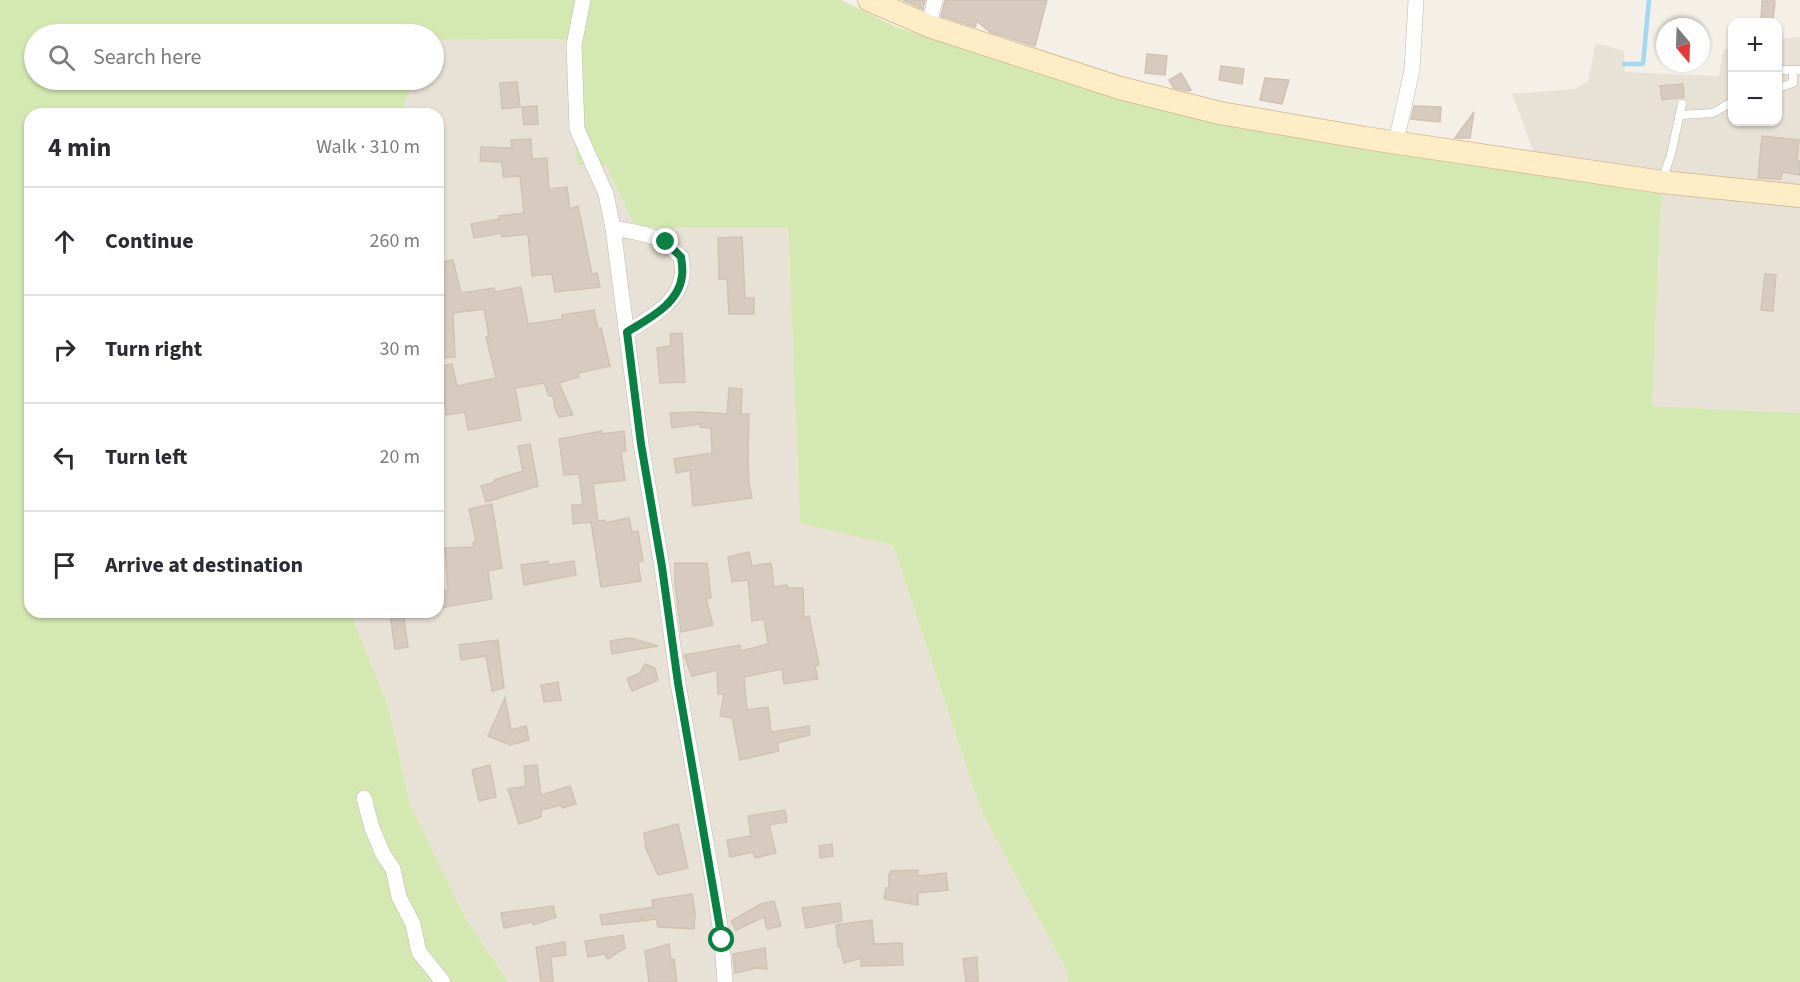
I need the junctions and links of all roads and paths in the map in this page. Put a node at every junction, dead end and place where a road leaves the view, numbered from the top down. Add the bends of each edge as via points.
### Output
1 (583, 0) edge
2 (869, 0) edge
3 (935, 0) edge
4 (1416, 0) edge
5 (929, 27) junction
6 (1796, 70) edge
7 (1782, 87) edge
8 (1682, 104) dead end
9 (1728, 104) edge
10 (1680, 115) junction
11 (1396, 141) junction
12 (1662, 182) junction
13 (1800, 196) edge
14 (613, 228) junction
15 (627, 332) junction
16 (364, 798) dead end
17 (443, 982) edge
18 (725, 982) edge

1 - 14 street via 574,45 577,129 606,194
2 - 5 street
3 - 5 street
4 - 11 street via 1412,70
5 - 11 street via 1120,88 1220,113
6 - 7 lane via 1792,83
8 - 10 lane
9 - 10 lane via 1713,113
10 - 12 lane
11 - 12 street
12 - 13 street
14 - 15 street
14 - 15 street via 654,236 681,257 682,278 671,300
15 - 18 street via 678,683 722,940
16 - 17 street via 372,828 393,869 399,897 414,924 419,952

